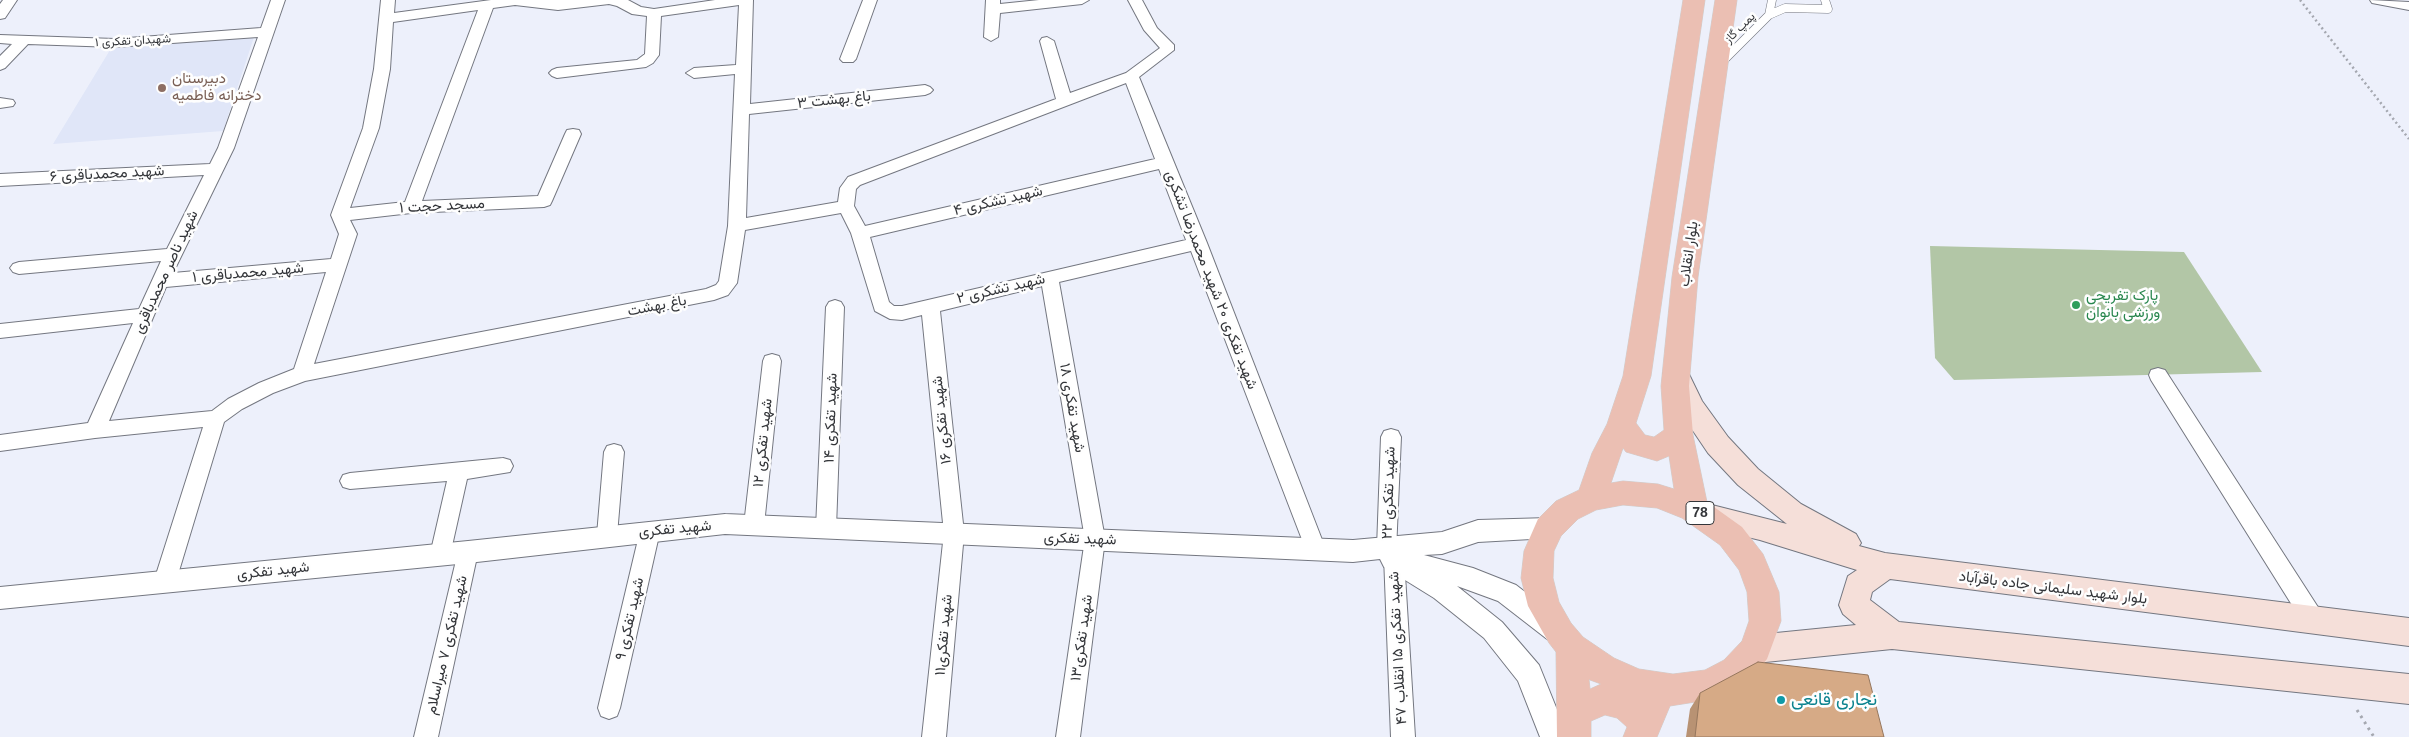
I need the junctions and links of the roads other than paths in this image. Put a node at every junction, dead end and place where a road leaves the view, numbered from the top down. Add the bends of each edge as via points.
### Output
1 (278, 0) edge
2 (388, 0) edge
3 (746, 0) edge
4 (870, 0) edge
5 (1082, 0) edge
6 (1135, 0) edge
7 (1694, 0) edge
8 (1726, 0) edge
9 (1772, 0) edge
10 (1826, 0) edge
11 (2377, 0) edge
12 (546, 2) edge
13 (684, 4) edge
14 (993, 4) edge
15 (487, 6) junction
16 (2409, 6) edge
17 (654, 13) junction
18 (1769, 15) junction
19 (385, 19) junction
20 (267, 32) junction
21 (991, 37) dead end
22 (0, 38) edge
23 (23, 40) junction
24 (1047, 41) dead end
25 (848, 59) dead end
26 (0, 65) edge
27 (1716, 68) junction
28 (744, 69) junction
29 (557, 73) dead end
30 (694, 73) dead end
31 (1131, 76) junction
32 (926, 90) dead end
33 (1065, 102) junction
34 (742, 110) junction
35 (573, 134) dead end
36 (1165, 162) junction
37 (214, 169) junction
38 (0, 180) edge
39 (846, 206) junction
40 (411, 207) junction
41 (339, 215) junction
42 (737, 226) junction
43 (860, 233) junction
44 (1198, 242) junction
45 (175, 254) junction
46 (337, 265) junction
47 (19, 268) dead end
48 (1048, 278) junction
49 (160, 281) junction
50 (930, 306) junction
51 (835, 307) dead end
52 (145, 315) junction
53 (0, 331) edge
54 (772, 361) dead end
55 (1676, 373) junction
56 (302, 374) junction
57 (2158, 375) dead end
58 (216, 418) junction
59 (1621, 425) junction
60 (95, 430) junction
61 (1679, 435) junction
62 (1392, 437) dead end
63 (0, 443) edge
64 (614, 452) dead end
65 (503, 466) dead end
66 (459, 472) junction
67 (350, 480) dead end
68 (1591, 498) junction
69 (1698, 512) junction
70 (754, 525) junction
71 (826, 528) junction
72 (1549, 528) junction
73 (650, 531) junction
74 (954, 533) junction
75 (607, 535) junction
76 (1095, 539) junction
77 (1316, 550) junction
78 (468, 552) junction
79 (1390, 554) junction
80 (440, 555) junction
81 (1885, 566) junction
82 (165, 581) junction
83 (0, 598) edge
84 (2316, 622) junction
85 (2409, 632) edge
86 (1892, 635) junction
87 (1566, 640) junction
88 (1756, 649) junction
89 (1708, 685) junction
90 (2409, 689) edge
91 (609, 708) dead end
92 (1567, 729) edge
93 (1642, 730) edge
94 (426, 737) edge
95 (934, 737) edge
96 (1068, 737) edge
97 (1403, 737) edge

1 - 20 street, شهید ناصر محمدباقری
2 - 19 street
3 - 13 street
3 - 28 street, باغ بهشت
4 - 25 street
5 - 14 street
6 - 31 street via 1151,30 1167,45 1167,50
7 - 59 main road via 1637,376
8 - 27 main road, بلوار انقلاب / 78
9 - 18 lane, پمپ گاز
10 - 18 lane via 1828,9 1785,8
11 - 16 street
12 - 15 street via 515,1
12 - 17 street via 558,6 609,0 638,11
13 - 17 street
14 - 21 street
15 - 19 street
15 - 40 street
17 - 29 street via 652,55 648,60 641,64
18 - 27 lane, پمپ گاز
19 - 41 street via 382,69 371,128
20 - 23 street, شهیدان تفکری ۱ via 115,43
20 - 37 street, شهید ناصر محمدباقری via 226,148
22 - 23 street, شهیدان تفکری ۱
23 - 26 street
24 - 33 street
27 - 55 main road, بلوار انقلاب / 78 via 1685,277
28 - 30 street
28 - 34 street, باغ بهشت
31 - 33 street
31 - 36 street, شهید تفکری ۲۰ شهید محمدرضا تشکری
32 - 34 street, باغ بهشت ۳
33 - 39 street via 854,182 848,188
34 - 42 street, باغ بهشت
35 - 40 street, مسجد حجت ۱ via 544,201
36 - 43 street, شهید تشکری ۴
36 - 44 street, شهید تفکری ۲۰ شهید محمدرضا تشکری
37 - 38 street, شهید محمدباقری ۶
37 - 45 street, شهید ناصر محمدباقری
39 - 42 street
39 - 43 street
40 - 41 street, مسجد حجت ۱
41 - 46 street via 348,234
42 - 56 street, باغ بهشت via 728,284 708,295
43 - 50 street, شهید تشکری ۲ via 881,306 890,312 902,313
44 - 48 street, شهید تشکری ۲
44 - 77 street, شهید تفکری ۲۰ شهید محمدرضا تشکری
45 - 47 street
45 - 49 street, شهید ناصر محمدباقری
46 - 49 street, شهید محمدباقری ۱
46 - 56 street
48 - 50 street, شهید تشکری ۲
48 - 76 street, شهید تفکری ۱۸
49 - 52 street, شهید ناصر محمدباقری
50 - 74 street, شهید تفکری ۱۶
51 - 71 street, شهید تفکری ۱۴
52 - 53 street
52 - 60 street, شهید ناصر محمدباقری
54 - 70 street, شهید تفکری ۱۲
55 - 61 main road, بلوار انقلاب / 78
55 - 81 main road via 1691,406 1718,445 1748,477 1791,512
56 - 58 street via 266,388
57 - 84 street
58 - 60 street
58 - 82 street
59 - 61 main road via 1636,444 1658,449
59 - 68 main road via 1606,453
60 - 63 street
61 - 69 main road, بلوار انقلاب / 78
62 - 79 street, شهید تفکری ۲۲
64 - 75 street
65 - 66 street
66 - 67 street
66 - 80 street
68 - 69 main road, 78 via 1624,493 1658,496
68 - 72 main road, 78 via 1567,510
69 - 81 main road, بلوار شهید سلیمانی جاده باقرآباد
69 - 88 main road, 78 via 1731,536 1752,563 1763,592 1765,621
70 - 71 street, شهید تفکری
70 - 73 street, شهید تفکری via 725,524
71 - 74 street, شهید تفکری
72 - 79 street via 1478,531 1442,543
72 - 87 main road, 78 via 1539,551 1537,578 1544,606
73 - 75 street, شهید تفکری
73 - 91 street, شهید تفکری ۹
74 - 76 street, شهید تفکری
74 - 95 street, شهید تفکری۱۱
75 - 78 street, شهید تفکری
76 - 77 street, شهید تفکری
76 - 96 street, شهید تفکری۱۳
77 - 79 street, شهید تفکری
78 - 80 street, شهید تفکری
78 - 94 street, شهید تفکری ۷ میراسلام
79 - 87 street, شهید تفکری via 1473,579 1507,593
79 - 92 street via 1493,630
79 - 97 street, شهید تفکری ۱۵ انقلاب ۴۷
80 - 82 street, شهید تفکری
81 - 84 main road, بلوار شهید سلیمانی جاده باقرآباد
81 - 86 main road via 1859,585 1854,605
82 - 83 street, شهید تفکری
84 - 85 main road, بلوار شهید سلیمانی جاده باقرآباد
86 - 88 main road
86 - 90 main road
87 - 89 main road, 78 via 1602,669 1637,684 1674,689
87 - 92 main road, 78
88 - 89 main road, 78 via 1736,671
89 - 93 main road, 78 via 1659,692
92 - 93 main road via 1604,699 1626,704

